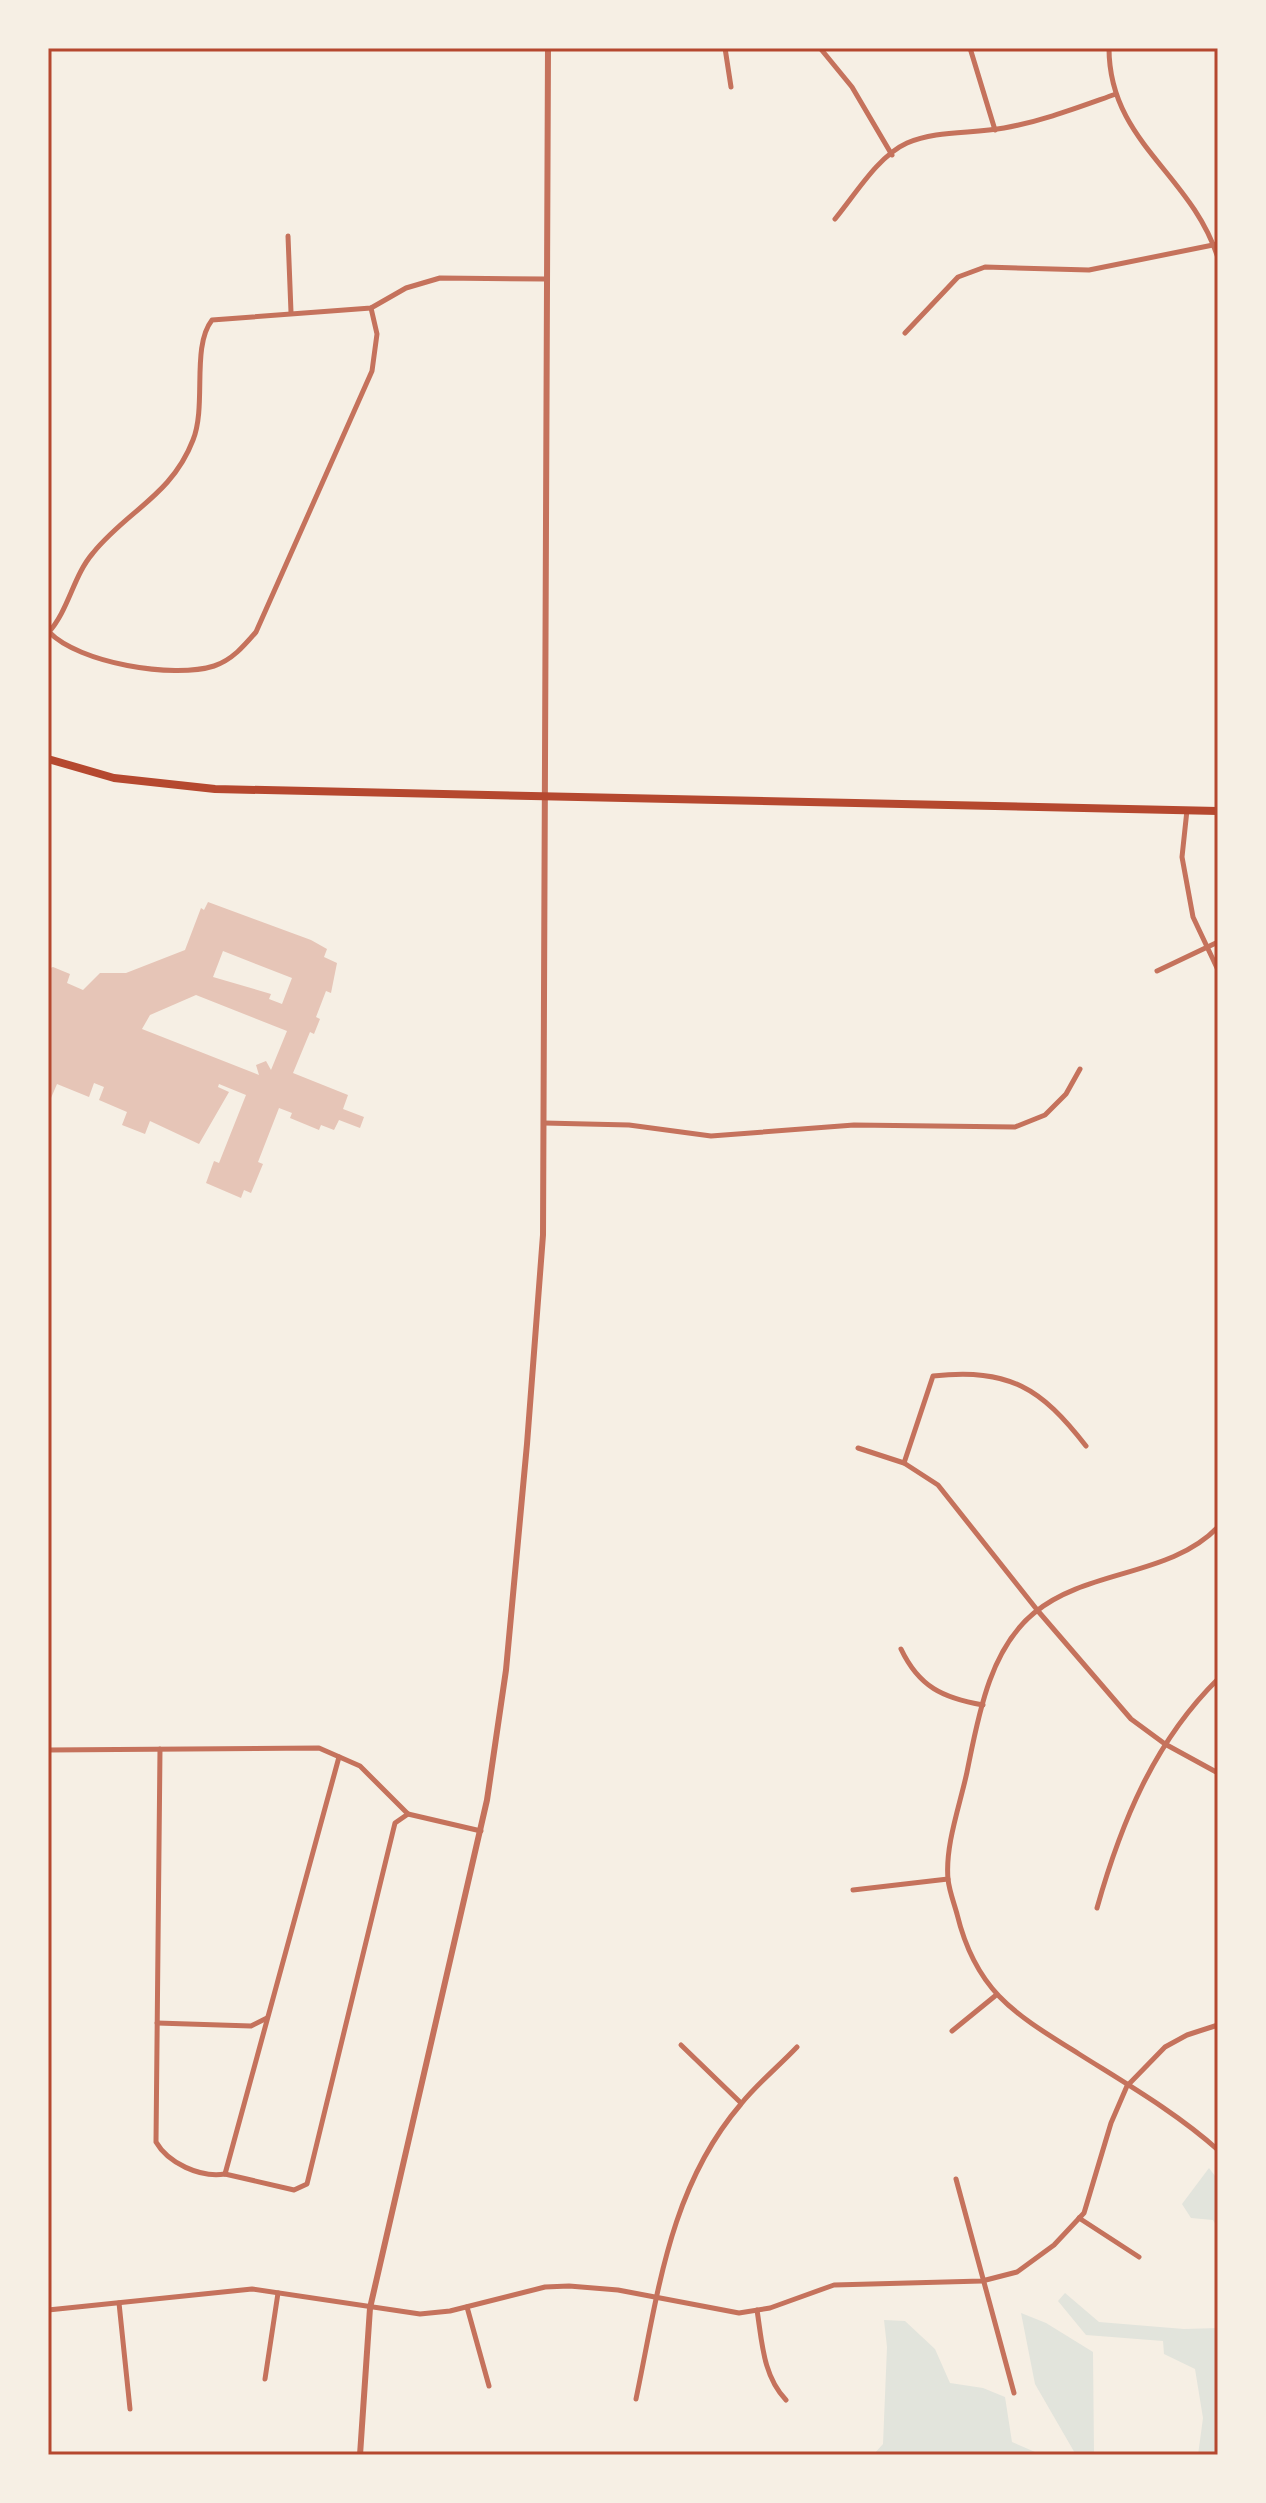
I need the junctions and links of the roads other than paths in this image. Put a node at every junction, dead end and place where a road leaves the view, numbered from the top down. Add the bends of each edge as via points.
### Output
1 (548, 48) edge
2 (725, 48) edge
3 (820, 48) edge
4 (970, 48) edge
5 (1109, 48) edge
6 (731, 87) dead end
7 (1116, 94) junction
8 (995, 130) junction
9 (892, 155) junction
10 (835, 219) dead end
11 (288, 236) dead end
12 (1216, 244) edge
13 (1218, 258) edge
14 (545, 279) junction
15 (371, 308) junction
16 (291, 312) junction
17 (905, 333) dead end
18 (49, 632) edge
19 (48, 759) edge
20 (544, 795) junction
21 (1187, 810) junction
22 (1218, 811) edge
23 (1218, 942) edge
24 (1208, 946) junction
25 (1218, 970) edge
26 (1157, 971) dead end
27 (1080, 1069) dead end
28 (544, 1123) junction
29 (1086, 1446) dead end
30 (858, 1448) dead end
31 (904, 1463) junction
32 (1218, 1527) edge
33 (1038, 1611) junction
34 (901, 1649) dead end
35 (1218, 1679) edge
36 (983, 1705) junction
37 (1165, 1744) junction
38 (160, 1749) junction
39 (48, 1750) edge
40 (339, 1757) junction
41 (1218, 1773) edge
42 (408, 1814) junction
43 (481, 1831) junction
44 (948, 1879) junction
45 (853, 1890) dead end
46 (1097, 1908) dead end
47 (995, 1996) junction
48 (268, 2018) junction
49 (157, 2023) junction
50 (1218, 2025) edge
51 (952, 2031) dead end
52 (681, 2045) dead end
53 (797, 2047) dead end
54 (1127, 2086) junction
55 (741, 2103) junction
56 (1218, 2150) edge
57 (225, 2174) junction
58 (956, 2179) dead end
59 (1079, 2218) junction
60 (1139, 2257) dead end
61 (982, 2281) junction
62 (278, 2293) junction
63 (657, 2300) junction
64 (119, 2303) junction
65 (467, 2307) junction
66 (370, 2308) junction
67 (48, 2310) edge
68 (757, 2310) junction
69 (265, 2379) dead end
70 (489, 2386) dead end
71 (1014, 2393) dead end
72 (636, 2399) dead end
73 (786, 2400) dead end
74 (130, 2409) dead end
75 (360, 2455) edge

1 - 14 street
2 - 6 street
3 - 9 street via 852,87
4 - 8 street
5 - 7 street
7 - 8 street
7 - 12 street via 1125,120 1197,209
8 - 9 street via 931,135 904,144
9 - 10 street
11 - 16 street
12 - 13 street
12 - 17 street via 1089,270 985,267 958,277
14 - 15 street via 440,278 406,288
14 - 20 street
15 - 16 street
15 - 18 street via 377,334 372,371 256,632 240,651 212,666 163,670 81,652
16 - 18 street via 220,317 207,326 199,414 185,457 157,496 93,553
19 - 20 main road via 114,778 168,786
20 - 21 main road
20 - 28 street
21 - 22 main road
21 - 24 street via 1182,857 1193,917
23 - 24 street
24 - 25 street
24 - 26 street
27 - 28 street via 1045,1115 1015,1127 854,1125 711,1136 629,1125
28 - 43 street via 543,1235 527,1444 506,1670
29 - 31 street via 1057,1408 1028,1386 955,1374 933,1376
30 - 31 street
31 - 33 street via 938,1485
32 - 33 street via 1164,1560 1082,1585
33 - 36 street via 1007,1646
33 - 37 street via 1131,1719
34 - 36 street via 919,1680 934,1692
35 - 37 street
36 - 44 street
37 - 41 street
37 - 46 street via 1127,1813
38 - 39 street
38 - 40 street via 319,1748
38 - 49 street
40 - 42 street via 360,1766
40 - 48 street
42 - 43 street
42 - 57 street via 395,1823 307,2184 294,2190
43 - 66 street
44 - 45 street
44 - 47 street via 971,1957
47 - 51 street
47 - 54 street via 1037,2030
48 - 49 street via 251,2026
48 - 57 street
49 - 57 street via 156,2142 173,2161 213,2176
50 - 54 street via 1165,2047
52 - 55 street
53 - 55 street
54 - 56 street
54 - 59 street
55 - 63 street via 698,2166 673,2222
58 - 61 street
59 - 60 street
59 - 61 street via 1017,2272
61 - 68 street via 834,2285
61 - 71 street
62 - 64 street via 252,2289
62 - 66 street
62 - 69 street
63 - 65 street via 569,2286
63 - 68 street via 739,2313
63 - 72 street
64 - 67 street
64 - 74 street
65 - 66 street via 420,2314
65 - 70 street
66 - 75 street
68 - 73 street via 766,2365

